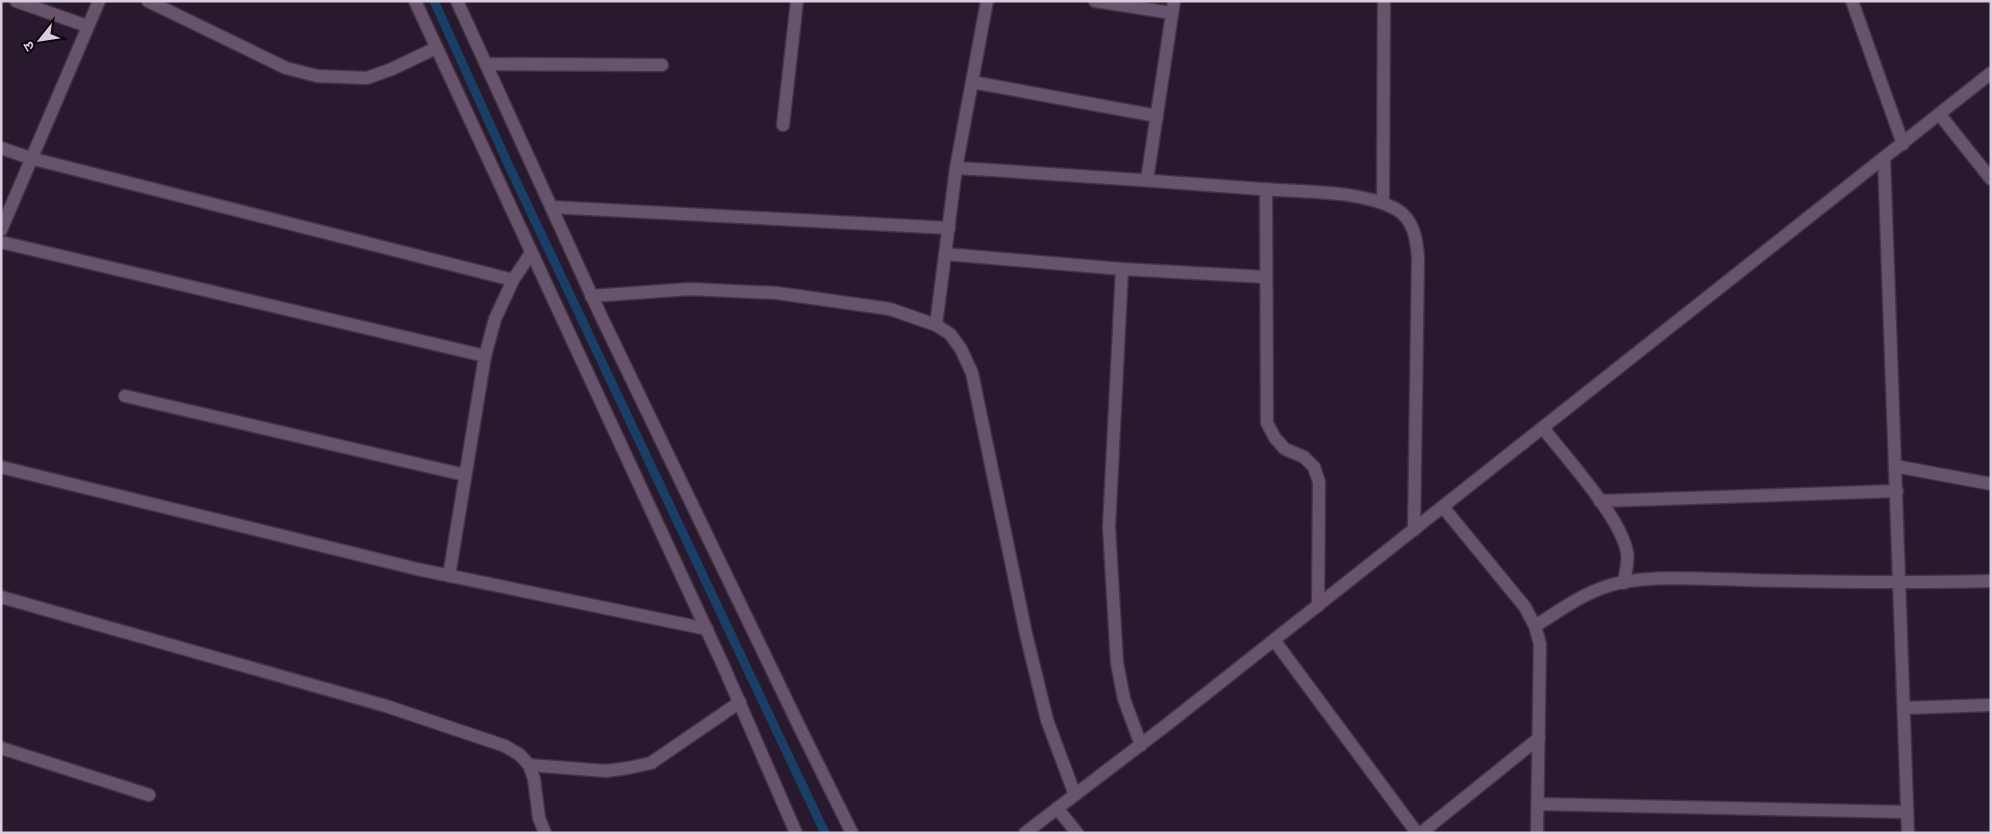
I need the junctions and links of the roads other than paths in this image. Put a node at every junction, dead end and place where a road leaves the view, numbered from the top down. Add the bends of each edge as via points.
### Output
1 (16, 1) edge
2 (98, 1) edge
3 (148, 1) edge
4 (415, 1) edge
5 (457, 1) edge
6 (797, 1) edge
7 (987, 1) edge
8 (1095, 1) edge
9 (1384, 1) edge
10 (1852, 1) edge
11 (1173, 7) edge
12 (87, 26) junction
13 (436, 48) junction
14 (486, 64) junction
15 (662, 65) dead end
16 (1991, 73) edge
17 (972, 82) junction
18 (1940, 114) junction
19 (1157, 116) junction
20 (783, 125) dead end
21 (1903, 144) junction
22 (1, 148) edge
23 (30, 158) junction
24 (1884, 158) junction
25 (956, 168) junction
26 (1991, 179) edge
27 (1147, 180) junction
28 (1266, 189) junction
29 (1383, 203) junction
30 (551, 207) junction
31 (949, 228) junction
32 (1, 230) edge
33 (1, 242) edge
34 (531, 253) junction
35 (945, 254) junction
36 (1122, 269) junction
37 (1266, 277) junction
38 (513, 280) junction
39 (591, 296) junction
40 (936, 325) junction
41 (485, 356) junction
42 (125, 396) dead end
43 (1543, 428) junction
44 (1896, 466) junction
45 (1, 467) edge
46 (465, 475) junction
47 (1991, 484) edge
48 (1897, 491) junction
49 (1600, 501) junction
50 (1443, 507) junction
51 (1414, 530) junction
52 (449, 576) junction
53 (1991, 581) edge
54 (1624, 583) junction
55 (1900, 583) junction
56 (1, 597) edge
57 (1318, 606) junction
58 (1535, 626) junction
59 (707, 630) junction
60 (1274, 640) junction
61 (740, 702) junction
62 (1991, 705) edge
63 (1904, 708) junction
64 (1539, 738) junction
65 (1141, 745) junction
66 (1, 748) edge
67 (529, 765) junction
68 (149, 794) dead end
69 (1075, 795) junction
70 (1538, 804) junction
71 (1057, 808) junction
72 (1907, 812) junction
73 (545, 833) edge
74 (796, 833) edge
75 (852, 833) edge
76 (1025, 833) edge
77 (1077, 833) edge
78 (1417, 833) edge
79 (1421, 833) edge
80 (1537, 833) edge
81 (1908, 833) edge

1 - 12 street
2 - 12 street
3 - 13 street via 286,68 316,76 367,78 392,70
4 - 13 street
5 - 14 street
6 - 20 street
7 - 17 street
8 - 11 street
9 - 29 street
10 - 21 street
11 - 19 street
12 - 23 street
13 - 34 street
14 - 15 street
14 - 30 street
16 - 18 street
17 - 19 street
17 - 25 street
18 - 21 street
18 - 26 street
19 - 27 street
21 - 24 street
22 - 23 street
23 - 32 street
23 - 38 street
24 - 43 street
24 - 44 street
25 - 27 street
25 - 31 street
27 - 28 street
28 - 29 street via 1364,197
28 - 37 street
29 - 51 street via 1398,210 1416,236
30 - 31 street
30 - 39 street
31 - 35 street
33 - 41 street
34 - 38 street
34 - 59 street
35 - 36 street
35 - 40 street
36 - 37 street
36 - 65 street via 1109,527 1117,663 1124,699
37 - 57 street via 1267,423 1274,438 1285,449 1304,457 1314,467 1319,482
38 - 41 street via 495,319
39 - 40 street via 690,289 777,293 890,309
39 - 75 street
40 - 69 street via 950,334 972,373 1047,720
41 - 46 street
42 - 46 street
43 - 49 street
43 - 50 street
44 - 47 street
44 - 48 street
45 - 52 street
46 - 52 street
48 - 49 street
48 - 55 street
49 - 54 street via 1619,530 1627,553
50 - 51 street
50 - 58 street via 1524,607
51 - 57 street
52 - 59 street
53 - 55 street
54 - 55 street via 1686,579
54 - 58 street via 1589,593
55 - 63 street
56 - 67 street via 386,706 505,746 520,754
57 - 60 street
58 - 64 street via 1540,644
59 - 61 street
60 - 65 street
60 - 78 street
61 - 67 street via 651,763 606,770
61 - 74 street
62 - 63 street
63 - 72 street
64 - 70 street
64 - 79 street
65 - 69 street
66 - 68 street
67 - 73 street
69 - 71 street
70 - 72 street
70 - 80 street
71 - 76 street
71 - 77 street
72 - 81 street

